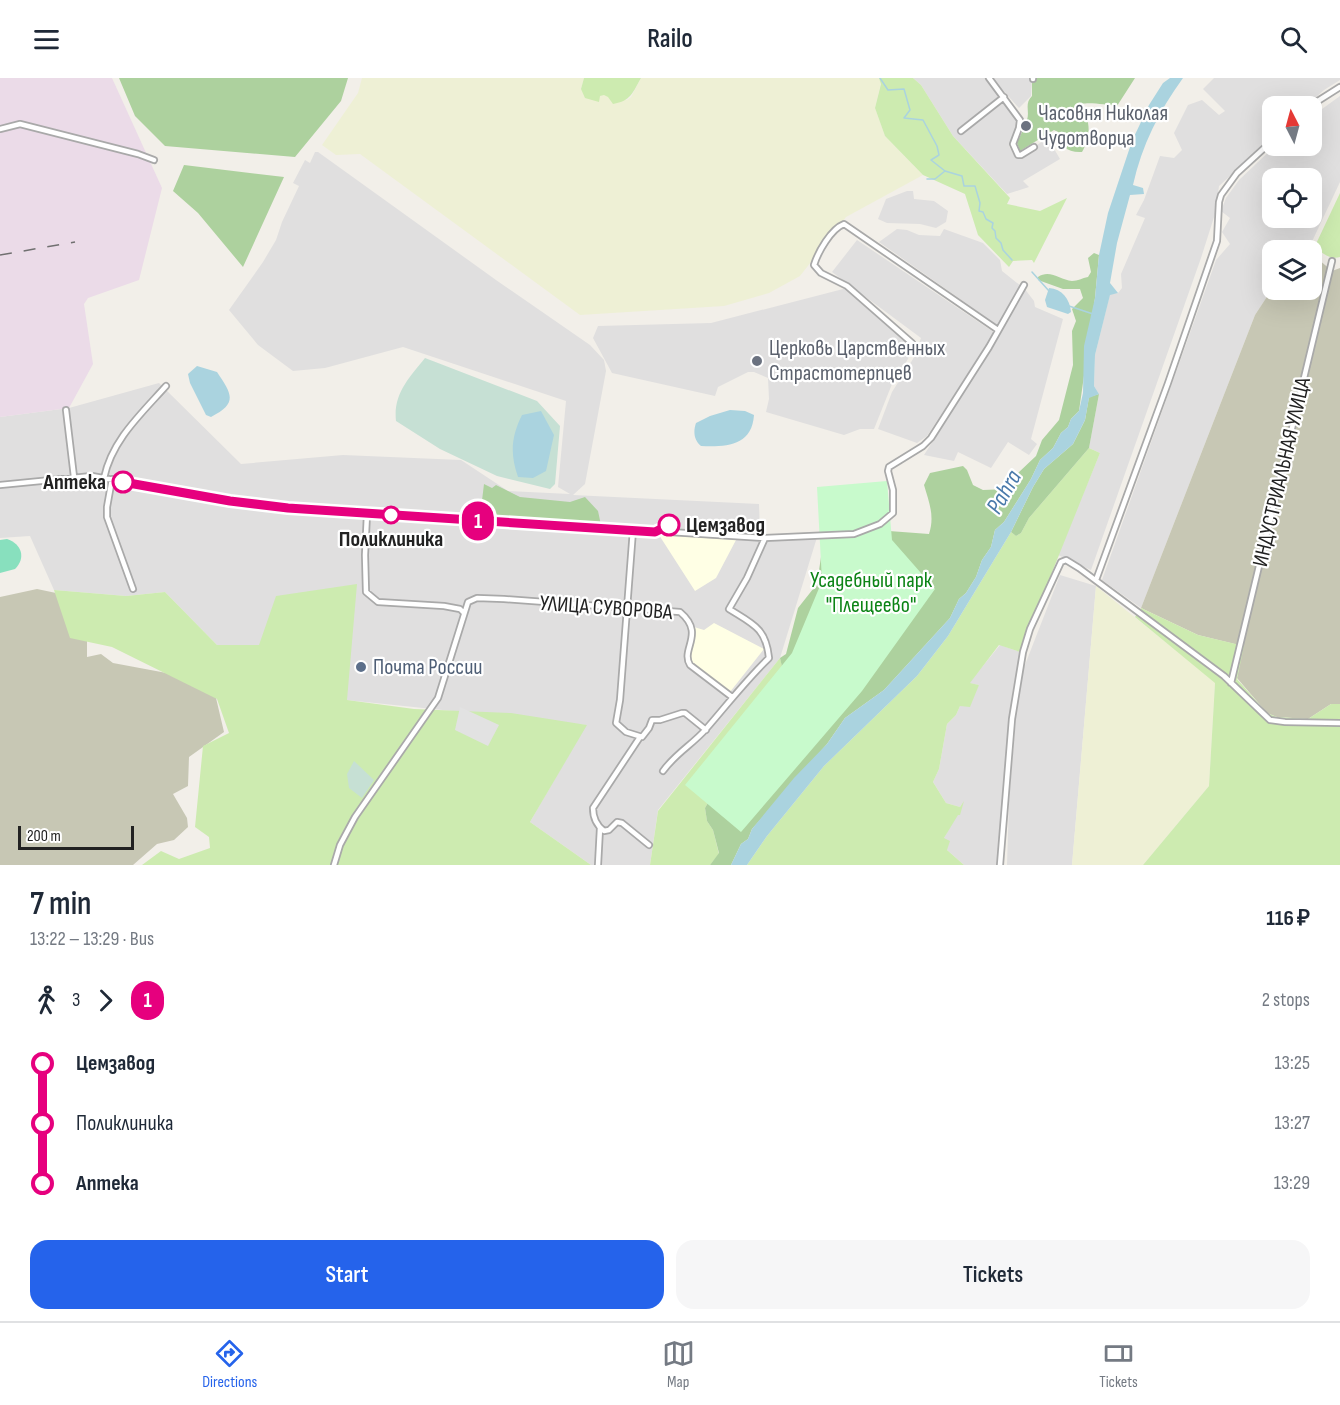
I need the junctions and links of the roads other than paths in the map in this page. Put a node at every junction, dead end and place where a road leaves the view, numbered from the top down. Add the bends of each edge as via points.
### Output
1 (989, 78) edge
2 (1340, 87) edge
3 (1004, 97) junction
4 (1322, 98) edge
5 (0, 129) edge
6 (961, 131) dead end
7 (1034, 147) dead end
8 (1262, 150) edge
9 (154, 160) dead end
10 (1332, 261) dead end
11 (1024, 285) dead end
12 (998, 330) junction
13 (912, 343) dead end
14 (166, 386) dead end
15 (66, 410) dead end
16 (74, 477) junction
17 (104, 478) junction
18 (112, 479) junction
19 (0, 485) edge
20 (367, 514) junction
21 (633, 530) junction
22 (765, 538) junction
23 (1096, 580) junction
24 (133, 590) dead end
25 (627, 609) junction
26 (464, 613) junction
27 (1231, 682) junction
28 (732, 697) junction
29 (1340, 723) edge
30 (706, 730) junction
31 (639, 737) junction
32 (663, 771) dead end
33 (600, 828) junction
34 (649, 845) dead end
35 (334, 865) edge
36 (598, 865) edge
37 (1000, 865) edge

1 - 3 street
2 - 4 street
3 - 6 street
3 - 7 street via 1020,120 1013,144 1018,155
5 - 9 street via 20,124
8 - 23 street via 1237,173 1221,195 1217,241
10 - 27 street, ИНДУСТРИАЛЬНАЯ УЛИЦА
11 - 12 street
12 - 13 street via 842,224 814,265 847,286
12 - 22 street via 931,438 889,467 893,513 880,524 854,534
14 - 17 street via 123,434
15 - 16 street
16 - 17 street
16 - 19 street
17 - 18 street
18 - 20 street via 237,502
18 - 24 street via 107,517
20 - 21 street
20 - 26 street via 366,592 378,602 444,606
21 - 22 street
21 - 25 street
22 - 28 street via 729,609 758,627 769,658
23 - 27 street
23 - 37 street via 1072,563 1061,562 1030,629 1012,719
25 - 26 street, УЛИЦА СУВОРОВА via 477,598 468,602
25 - 28 street, УЛИЦА СУВОРОВА via 680,612 692,628 686,655 690,665
25 - 31 street via 616,723
26 - 35 street via 438,698 355,817
27 - 29 street via 1270,720
28 - 30 street
30 - 31 street via 682,713 652,720 647,733
30 - 32 street via 670,760
31 - 33 street via 593,808
33 - 34 street via 609,830 617,822 622,823
33 - 36 street

